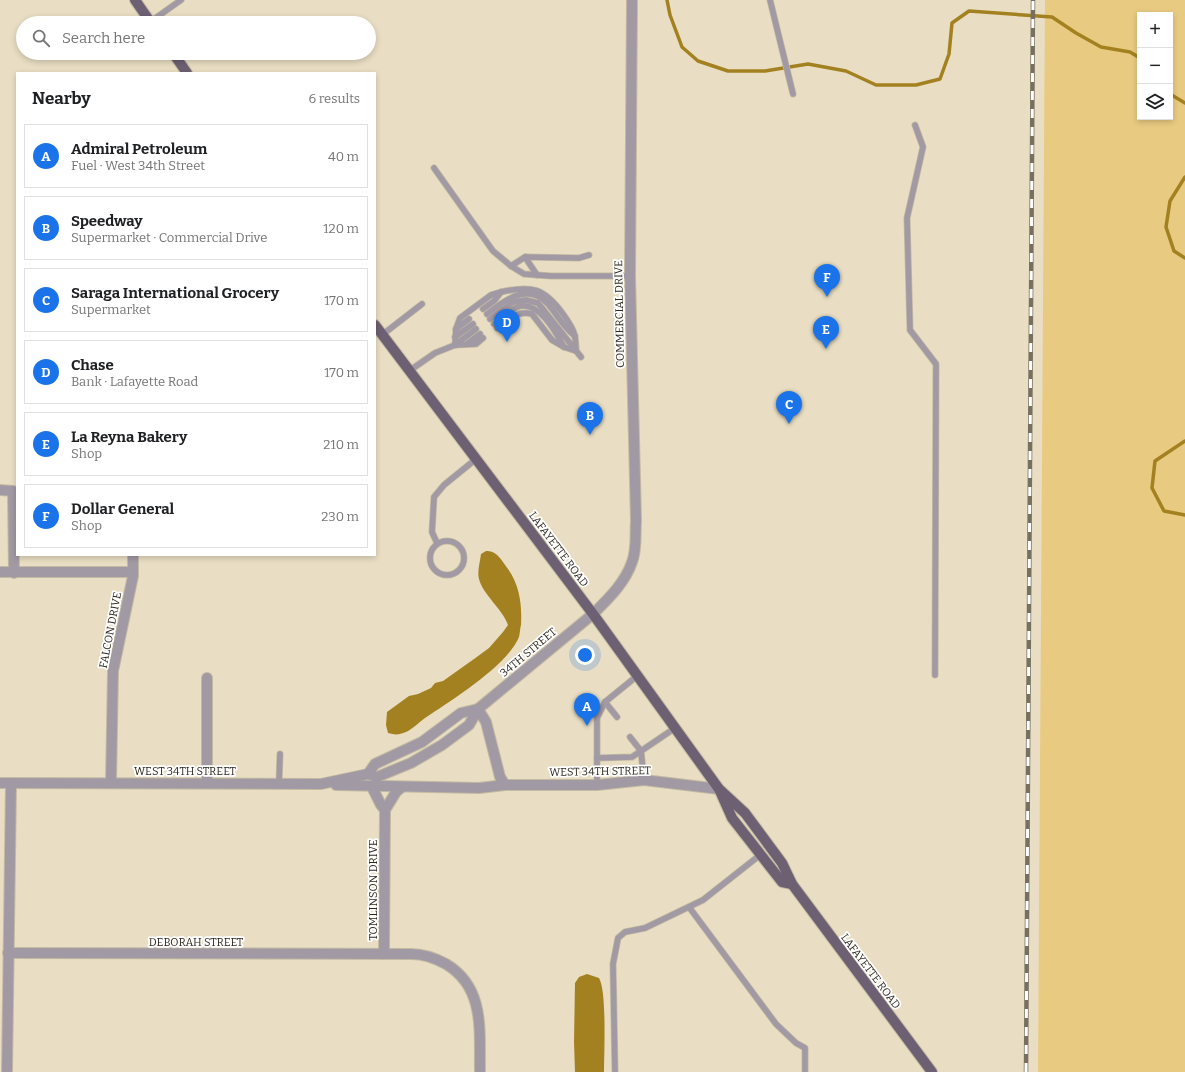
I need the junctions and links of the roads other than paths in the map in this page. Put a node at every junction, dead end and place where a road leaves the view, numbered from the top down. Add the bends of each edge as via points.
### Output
1 (135, 0) edge
2 (181, 0) edge
3 (632, 0) edge
4 (770, 0) edge
5 (147, 16) edge
6 (159, 16) edge
7 (178, 60) edge
8 (186, 72) edge
9 (793, 94) dead end
10 (915, 125) dead end
11 (434, 168) dead end
12 (589, 255) dead end
13 (525, 257) junction
14 (511, 266) junction
15 (537, 275) junction
16 (630, 276) junction
17 (501, 292) junction
18 (422, 304) dead end
19 (490, 319) junction
20 (473, 324) junction
21 (376, 327) edge
22 (456, 329) junction
23 (382, 334) junction
24 (482, 336) dead end
25 (576, 336) junction
26 (455, 337) junction
27 (455, 345) junction
28 (576, 351) junction
29 (581, 357) dead end
30 (409, 371) junction
31 (476, 459) junction
32 (0, 490) edge
33 (437, 544) junction
34 (133, 556) edge
35 (0, 572) edge
36 (14, 572) junction
37 (133, 572) junction
38 (592, 614) junction
39 (935, 675) dead end
40 (637, 676) junction
41 (207, 678) dead end
42 (606, 702) junction
43 (478, 709) junction
44 (617, 717) dead end
45 (675, 728) junction
46 (630, 737) dead end
47 (641, 751) junction
48 (280, 754) dead end
49 (597, 758) junction
50 (644, 780) junction
51 (111, 782) junction
52 (0, 783) edge
53 (11, 783) junction
54 (207, 783) junction
55 (279, 784) junction
56 (321, 784) junction
57 (505, 785) junction
58 (597, 785) junction
59 (372, 786) junction
60 (402, 787) junction
61 (719, 790) junction
62 (385, 810) junction
63 (760, 855) junction
64 (792, 884) junction
65 (689, 907) junction
66 (8, 954) junction
67 (384, 954) junction
68 (7, 1072) edge
69 (480, 1072) edge
70 (615, 1072) edge
71 (805, 1072) edge
72 (932, 1072) edge

1 - 5 main road
2 - 6 lane
3 - 16 street, COMMERCIAL DRIVE
4 - 9 lane
7 - 8 main road
10 - 39 lane via 923,147 907,218 910,330 936,364
11 - 14 lane via 493,251
12 - 13 lane via 579,258
13 - 14 lane
13 - 15 lane
14 - 15 lane via 524,274
15 - 16 lane
16 - 38 street, COMMERCIAL DRIVE via 636,521 634,550 632,562 625,576
17 - 19 lane via 494,301
17 - 22 lane via 491,295 460,318
17 - 25 lane via 522,289 547,295 573,327
18 - 23 lane
19 - 25 lane via 512,297 527,294 547,303 567,330
19 - 28 lane via 523,312 532,314 552,340
19 - 28 lane via 513,302 526,300 538,303
20 - 22 lane
20 - 26 lane
20 - 27 lane
21 - 23 main road, LAFAYETTE ROAD
22 - 26 lane
23 - 30 main road, LAFAYETTE ROAD
24 - 27 lane via 467,344
25 - 28 lane
26 - 27 lane
27 - 30 lane via 435,353
28 - 29 lane
30 - 31 main road, LAFAYETTE ROAD
31 - 33 lane via 444,485 434,497 432,532
31 - 38 main road, LAFAYETTE ROAD
32 - 36 street via 13,490
33 - 33 lane via 430,551 429,557 436,572 446,576 460,570 464,557 462,549 449,541
34 - 37 street, FALCON DRIVE
35 - 36 street
36 - 37 street
37 - 51 street, FALCON DRIVE via 113,671
38 - 40 main road, LAFAYETTE ROAD
38 - 43 street, 34TH STREET
40 - 42 lane
40 - 45 main road, LAFAYETTE ROAD
41 - 54 street
42 - 44 lane
42 - 49 lane via 597,718
43 - 56 street, WEST 34TH STREET via 461,713 422,742 375,764 368,774
43 - 57 street via 486,722 500,777
45 - 47 lane
45 - 61 main road, LAFAYETTE ROAD
46 - 47 lane
47 - 49 lane via 632,757
47 - 50 lane
48 - 55 lane
49 - 58 lane
50 - 58 street, WEST 34TH STREET
50 - 61 street, WEST 34TH STREET
51 - 53 street, WEST 34TH STREET
51 - 54 street, WEST 34TH STREET
52 - 53 street, WEST 34TH STREET
53 - 66 street
54 - 55 street, WEST 34TH STREET
55 - 56 street, WEST 34TH STREET
56 - 59 street, WEST 34TH STREET
57 - 58 street, WEST 34TH STREET
57 - 60 street, WEST 34TH STREET via 479,788
59 - 60 street, WEST 34TH STREET
59 - 62 street, TOMLINSON DRIVE
60 - 62 street
61 - 63 main road, LAFAYETTE ROAD via 732,818
61 - 64 main road, LAFAYETTE ROAD via 745,813 782,863
62 - 67 street, TOMLINSON DRIVE
63 - 64 main road, LAFAYETTE ROAD via 782,882
63 - 65 lane via 703,900
64 - 72 main road, LAFAYETTE ROAD
65 - 70 lane via 645,928 625,932 618,938 613,964
65 - 71 lane via 776,1024 805,1048
66 - 67 street, DEBORAH STREET
66 - 68 street
67 - 69 street, TOMLINSON DRIVE via 428,956 454,969 462,977 473,992 477,1006

